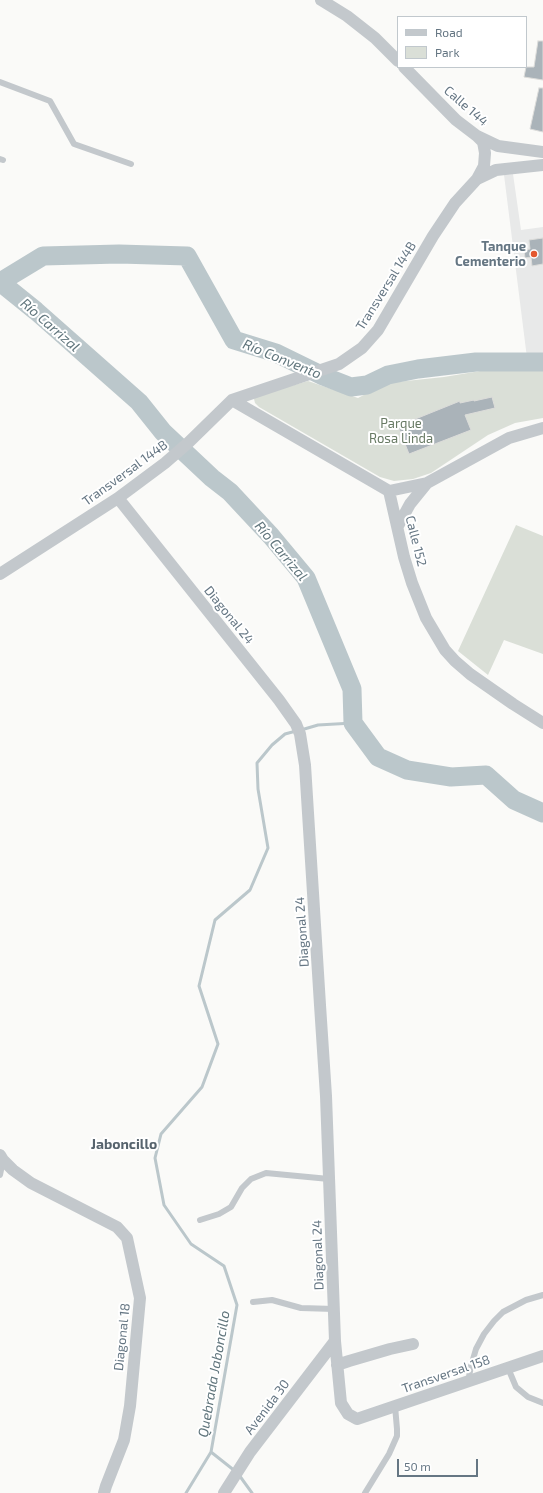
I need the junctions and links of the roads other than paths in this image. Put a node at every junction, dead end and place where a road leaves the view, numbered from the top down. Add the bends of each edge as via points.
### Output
1 (321, 0) edge
2 (397, 60) edge
3 (405, 68) edge
4 (0, 82) edge
5 (477, 136) junction
6 (543, 152) edge
7 (131, 164) dead end
8 (543, 165) edge
9 (477, 179) junction
10 (232, 400) junction
11 (543, 428) edge
12 (427, 483) junction
13 (390, 491) junction
14 (118, 498) junction
15 (398, 526) junction
16 (0, 574) edge
17 (543, 723) edge
18 (2, 1158) edge
19 (0, 1175) edge
20 (329, 1179) junction
21 (200, 1220) dead end
22 (543, 1295) edge
23 (253, 1302) dead end
24 (334, 1309) junction
25 (335, 1341) junction
26 (413, 1344) dead end
27 (543, 1356) edge
28 (337, 1366) junction
29 (508, 1368) junction
30 (468, 1382) junction
31 (543, 1403) edge
32 (395, 1406) junction
33 (357, 1418) joint
34 (104, 1493) edge
35 (224, 1493) edge
36 (365, 1493) edge

1 - 2 street via 370,34
3 - 5 street, Calle 144 via 456,120
4 - 7 lane via 50,101 74,144
5 - 6 street, Calle 144 via 498,146
5 - 9 street via 485,153 484,166
8 - 9 street, Transversal 144B via 496,170
9 - 10 street, Transversal 144B via 455,203 378,330 362,348 339,364
10 - 13 street
10 - 14 street, Transversal 144B via 165,463
11 - 12 street via 509,438
12 - 13 street
12 - 15 street via 410,504
13 - 15 street, Calle 152
14 - 16 street, Transversal 144B
14 - 20 street, Diagonal 24 via 279,700 300,734 305,765
15 - 17 street, Calle 152 via 404,557 426,618 445,650 470,674
18 - 19 lane
18 - 34 street, Diagonal 18 via 31,1183 117,1227 127,1238 140,1298 130,1406 124,1440
20 - 21 lane via 266,1173 251,1179 242,1188 232,1207
20 - 24 street, Diagonal 24
22 - 30 lane via 526,1300 504,1312 494,1321 476,1349
23 - 24 lane via 272,1300 301,1308
24 - 25 street, Diagonal 24
25 - 28 street, Diagonal 24
25 - 35 street, Avenida 30 via 250,1452
26 - 28 street via 349,1360
27 - 29 street, Transversal 158
28 - 33 street, Diagonal 24 via 341,1404 348,1414
29 - 30 street, Transversal 158
29 - 31 lane via 516,1388 528,1397
30 - 32 street, Transversal 158
32 - 33 street, Transversal 158
32 - 36 lane via 396,1436 389,1454

